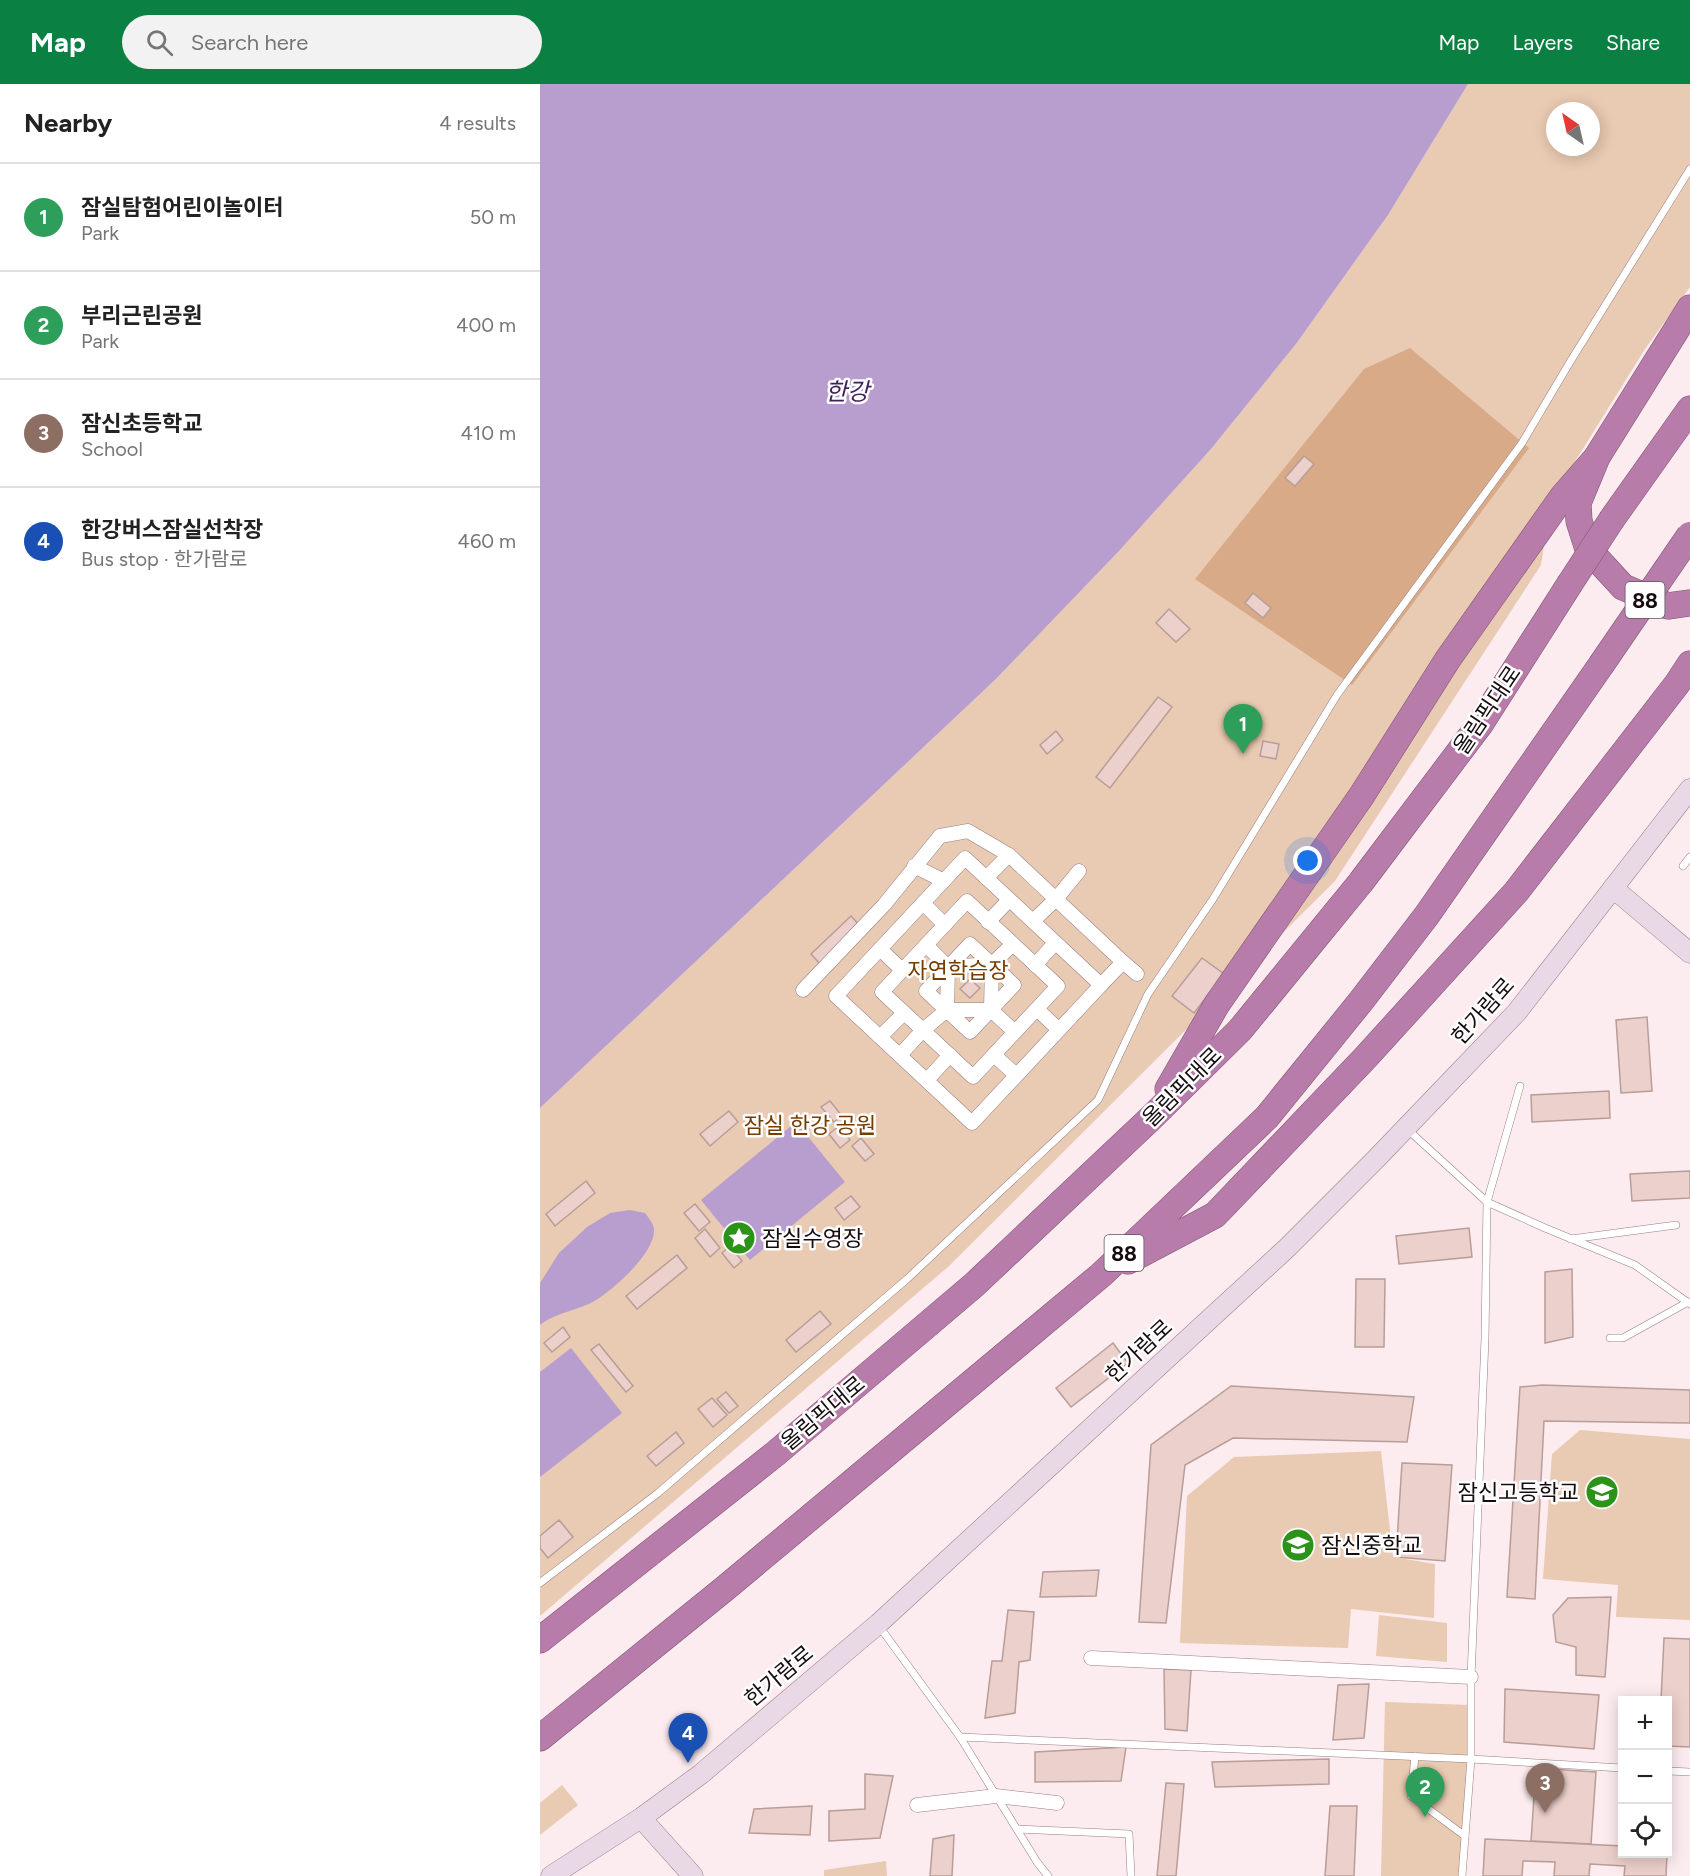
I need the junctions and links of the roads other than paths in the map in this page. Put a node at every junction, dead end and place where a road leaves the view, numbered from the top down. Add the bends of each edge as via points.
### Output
1 (1690, 169) edge
2 (1685, 312) edge
3 (1690, 410) edge
4 (1597, 457) junction
5 (1690, 535) edge
6 (1690, 603) edge
7 (1690, 664) edge
8 (1690, 789) edge
9 (1009, 855) junction
10 (1690, 857) edge
11 (914, 866) junction
12 (1683, 866) dead end
13 (1078, 872) dead end
14 (986, 878) junction
15 (944, 881) junction
16 (1613, 888) junction
17 (1056, 899) junction
18 (1010, 900) junction
19 (923, 903) junction
20 (884, 905) junction
21 (1033, 921) junction
22 (988, 922) junction
23 (903, 924) junction
24 (945, 925) junction
25 (1055, 943) junction
26 (1013, 944) junction
27 (926, 945) junction
28 (880, 949) junction
29 (1690, 953) edge
30 (849, 962) junction
31 (1123, 962) junction
32 (992, 964) junction
33 (1035, 965) junction
34 (948, 967) junction
35 (902, 970) junction
36 (1137, 974) dead end
37 (1101, 985) junction
38 (803, 990) dead end
39 (1037, 1009) junction
40 (991, 1010) junction
41 (947, 1011) junction
42 (904, 1013) junction
43 (923, 1030) junction
44 (1059, 1030) junction
45 (1015, 1032) junction
46 (880, 1037) junction
47 (900, 1055) junction
48 (950, 1055) junction
49 (994, 1055) junction
50 (1016, 1075) junction
51 (927, 1080) junction
52 (1520, 1086) dead end
53 (1151, 1118) junction
54 (1405, 1128) junction
55 (1487, 1202) junction
56 (1676, 1225) dead end
57 (1570, 1239) junction
58 (1101, 1275) junction
59 (1689, 1303) edge
60 (1610, 1338) dead end
61 (540, 1583) edge
62 (878, 1624) junction
63 (540, 1640) edge
64 (1091, 1658) dead end
65 (1471, 1677) junction
66 (960, 1737) junction
67 (540, 1738) edge
68 (1414, 1756) junction
69 (1471, 1759) junction
70 (1618, 1768) edge
71 (1672, 1771) edge
72 (1690, 1772) edge
73 (996, 1796) junction
74 (1057, 1803) dead end
75 (917, 1805) dead end
76 (641, 1818) junction
77 (1017, 1829) junction
78 (1465, 1836) junction
79 (551, 1876) edge
80 (693, 1876) edge
81 (1048, 1876) edge
82 (1131, 1876) edge
83 (1462, 1876) edge

1 - 61 lane via 1522,443 1337,695 1213,899 1148,994 1098,1100 898,1287 658,1493
2 - 4 highway
3 - 53 highway, 올림픽대로, bridge via 1612,519 1480,723 1361,882 1240,1030
4 - 6 highway via 1578,503 1588,549 1623,587 1668,606
4 - 53 highway via 1563,496 1448,659 1362,795 1217,1004
5 - 58 highway, 88, bridge via 1427,915 1361,1001 1267,1117
7 - 58 highway via 1516,892 1215,1215
8 - 16 street, 한가람로
9 - 11 street via 968,831 940,836
9 - 14 street
9 - 17 street
10 - 12 lane
11 - 15 street
11 - 20 street
13 - 17 street
14 - 15 street via 965,858
14 - 18 street
15 - 19 street
16 - 29 street
16 - 54 street, 한가람로 via 1517,1012
17 - 21 street
17 - 31 street
18 - 21 street
18 - 22 street
19 - 23 street
19 - 24 street
20 - 23 street
20 - 30 street
21 - 25 street
22 - 24 street via 967,901
22 - 26 street
23 - 28 street
24 - 27 street
25 - 33 street
25 - 37 street
26 - 32 street
26 - 33 street
27 - 34 street
27 - 35 street
28 - 30 street
28 - 35 street
30 - 38 street
30 - 46 street via 836,996
31 - 36 street
31 - 37 street
32 - 34 street
32 - 34 street via 970,944
32 - 40 street
32 - 40 street via 1014,985
33 - 39 street via 1058,986
34 - 41 street
34 - 41 street via 926,991
35 - 42 street via 882,992
37 - 44 street
39 - 44 street
39 - 45 street
40 - 41 street
40 - 41 street via 970,1032
40 - 45 street
41 - 43 street
42 - 43 street
42 - 46 street
43 - 47 street
43 - 48 street
44 - 50 street
45 - 49 street
46 - 47 street
47 - 51 street
48 - 49 street via 973,1077
48 - 51 street
49 - 50 street
50 - 51 street via 972,1123
52 - 55 lane
53 - 63 highway, 올림픽대로 via 974,1285 775,1454
54 - 55 lane
54 - 62 street, 한가람로 via 1287,1248
55 - 57 lane
55 - 65 lane
56 - 57 lane
57 - 59 lane via 1635,1265
58 - 67 highway, 88
59 - 60 lane via 1623,1338
62 - 66 lane
62 - 76 street, 한가람로 via 701,1774
64 - 65 street
65 - 69 lane
66 - 68 lane
66 - 73 lane
68 - 69 lane
68 - 78 lane via 1411,1796
69 - 70 lane
69 - 78 lane
71 - 72 lane
73 - 74 street
73 - 75 street
73 - 77 lane
76 - 79 street, 한가람로
76 - 80 street
77 - 81 lane
77 - 82 lane via 1129,1834
78 - 83 lane

